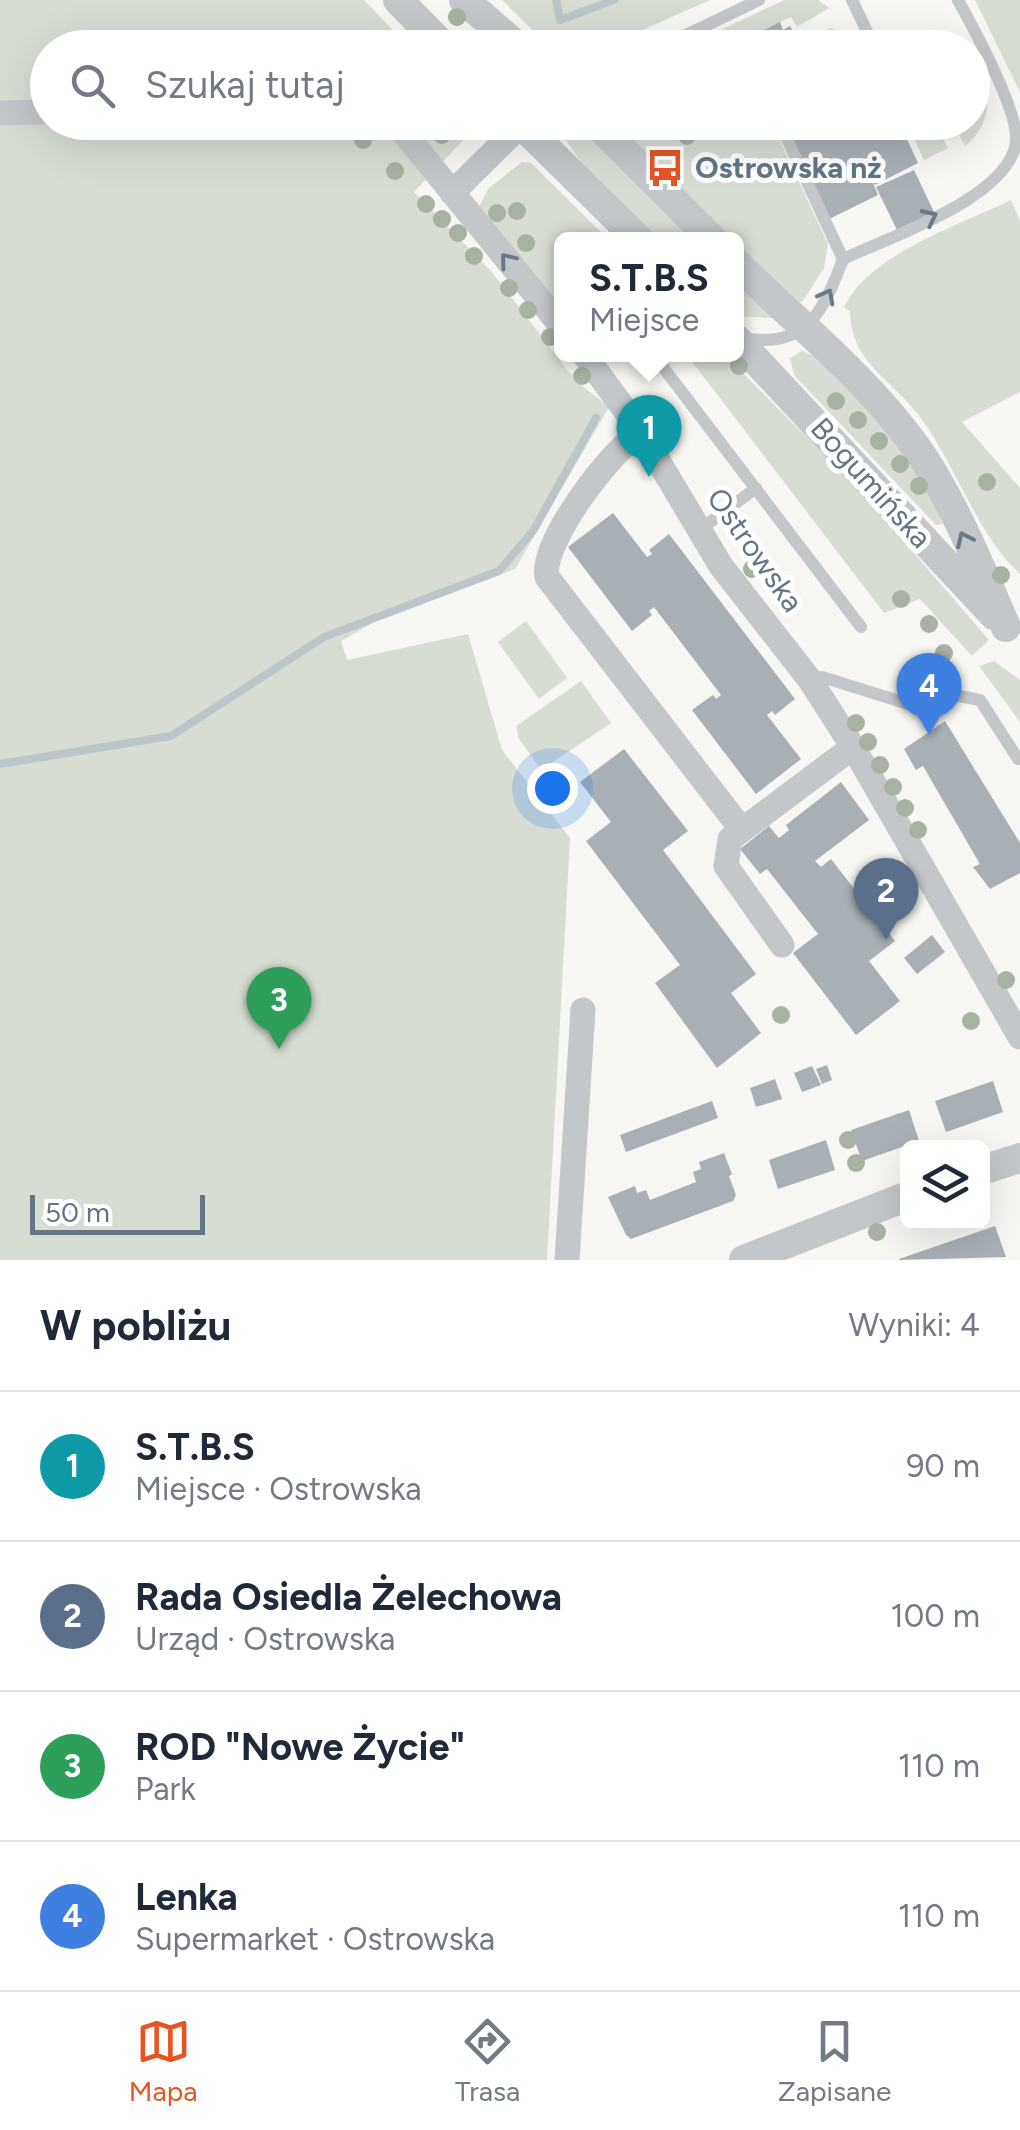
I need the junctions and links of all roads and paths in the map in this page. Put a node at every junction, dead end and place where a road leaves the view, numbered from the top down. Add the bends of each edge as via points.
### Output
1 (398, 0) edge
2 (464, 0) edge
3 (759, 0) edge
4 (852, 0) edge
5 (958, 0) edge
6 (427, 30) edge
7 (498, 30) edge
8 (696, 30) edge
9 (866, 30) edge
10 (972, 30) edge
11 (990, 70) edge
12 (30, 113) edge
13 (0, 114) edge
14 (409, 140) edge
15 (505, 140) edge
16 (539, 140) edge
17 (613, 140) edge
18 (787, 140) edge
19 (452, 193) junction
20 (631, 232) edge
21 (705, 232) edge
22 (842, 259) junction
23 (744, 271) edge
24 (554, 317) edge
25 (803, 328) junction
26 (744, 338) edge
27 (744, 346) edge
28 (590, 362) edge
29 (659, 362) edge
30 (641, 432) junction
31 (756, 488) junction
32 (698, 531) junction
33 (861, 626) dead end
34 (1013, 635) edge
35 (810, 680) junction
36 (853, 747) junction
37 (1018, 759) edge
38 (742, 830) junction
39 (782, 945) dead end
40 (582, 1010) dead end
41 (1020, 1037) edge
42 (1020, 1158) edge
43 (990, 1167) edge
44 (900, 1199) edge
45 (567, 1260) edge
46 (744, 1260) edge

1 - 6 street
2 - 7 street
3 - 8 lane
4 - 9 lane
10 -> 5 lane
22 -> 11 lane via 988,189 1010,161 1015,124
12 - 13 street
14 - 19 street
15 - 19 street
16 - 20 street
17 - 21 street
18 - 22 lane
24 -> 19 street
25 -> 22 lane via 830,293
23 - 25 street, Bogumińska
25 - 26 lane, Bogumińska via 778,341
34 -> 25 street, Bogumińska via 919,452
27 - 34 street, Bogumińska
28 - 30 street, Ostrowska
29 - 31 lane
30 - 32 street, Ostrowska
30 - 38 street via 607,461 549,552 547,577
31 - 32 lane
31 - 33 lane
32 - 35 street, Ostrowska
35 - 36 street, Ostrowska
35 - 37 lane via 822,677 914,706 970,695
36 - 38 street
36 - 41 street, Ostrowska
38 - 39 street via 730,839 726,866
40 - 45 street
42 - 43 street
44 - 46 street

